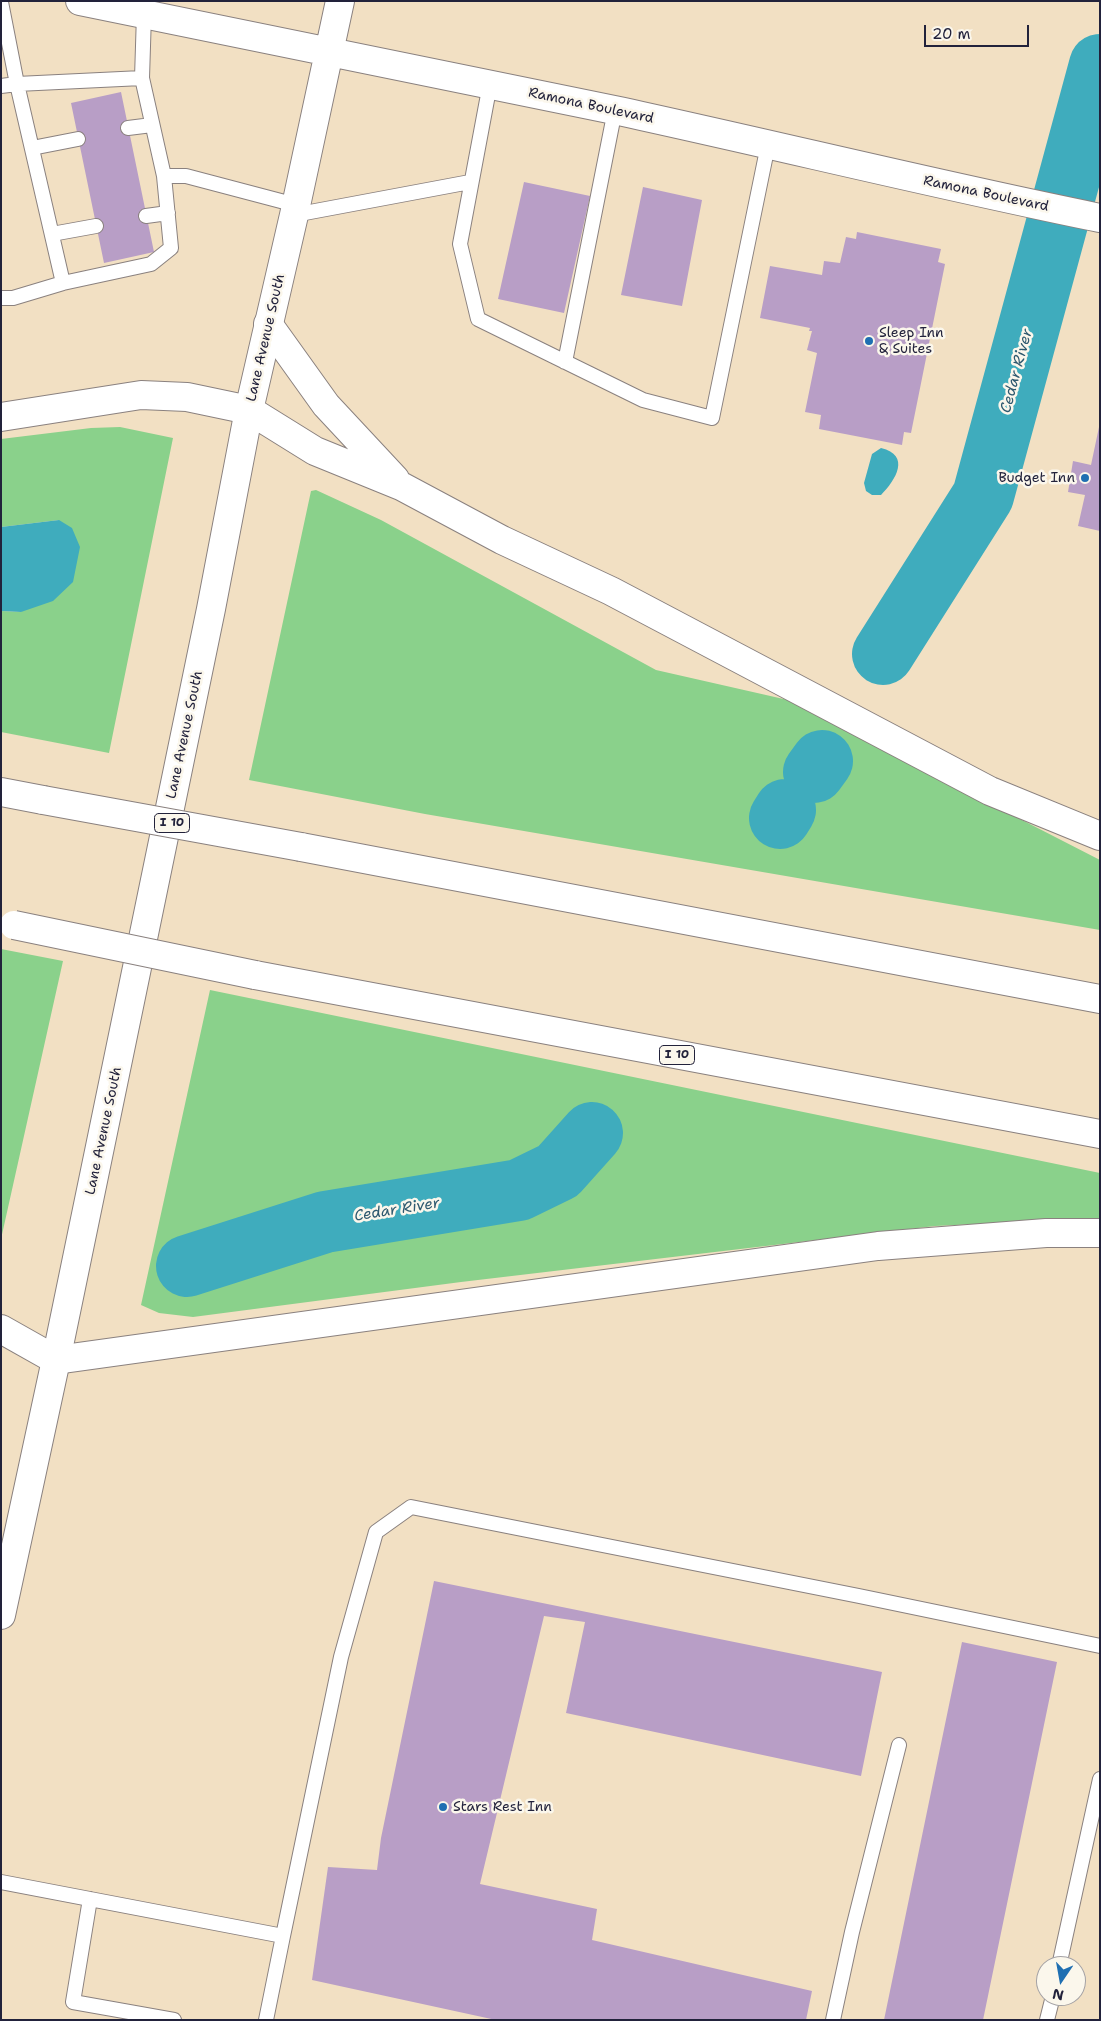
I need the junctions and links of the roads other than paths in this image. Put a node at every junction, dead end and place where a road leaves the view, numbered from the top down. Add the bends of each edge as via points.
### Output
1 (80, 1) edge
2 (340, 1) edge
3 (1, 2) edge
4 (144, 14) junction
5 (330, 50) junction
6 (142, 78) junction
7 (17, 84) junction
8 (490, 84) junction
9 (1, 86) edge
10 (615, 110) junction
11 (152, 125) junction
12 (128, 128) dead end
13 (78, 139) dead end
14 (768, 145) junction
15 (32, 148) junction
16 (164, 176) junction
17 (470, 182) junction
18 (295, 210) junction
19 (168, 213) junction
20 (146, 216) dead end
21 (1100, 218) edge
22 (96, 226) dead end
23 (52, 234) junction
24 (63, 283) junction
25 (1, 298) edge
26 (268, 324) junction
27 (565, 362) junction
28 (249, 410) junction
29 (1, 417) edge
30 (401, 486) junction
31 (1, 792) edge
32 (1100, 836) edge
33 (8, 923) edge
34 (1100, 999) edge
35 (1100, 1134) edge
36 (1100, 1232) edge
37 (1, 1329) edge
38 (56, 1360) junction
39 (1, 1615) edge
40 (1100, 1646) edge
41 (899, 1745) dead end
42 (1100, 1779) edge
43 (1, 1882) edge
44 (90, 1899) junction
45 (283, 1936) junction
46 (1061, 1956) edge
47 (1050, 2006) edge
48 (174, 2020) edge
49 (266, 2020) edge
50 (833, 2020) edge
51 (1047, 2020) edge

1 - 4 main road, Ramona Boulevard
2 - 5 main road, Lane Avenue South
3 - 7 lane
4 - 5 main road, Ramona Boulevard
4 - 6 lane
5 - 8 main road, Ramona Boulevard
5 - 18 main road, Lane Avenue South
6 - 7 lane
6 - 11 lane
7 - 9 lane
7 - 15 lane
8 - 10 main road, Ramona Boulevard
8 - 17 lane
10 - 14 main road, Ramona Boulevard
10 - 27 lane
11 - 12 lane
11 - 16 lane
13 - 15 lane
14 - 21 main road, Ramona Boulevard
14 - 27 lane via 712,418 643,400
15 - 23 lane
16 - 18 lane via 186,176
16 - 19 lane
17 - 18 lane
17 - 27 lane via 460,244 478,319
18 - 26 main road, Lane Avenue South
19 - 20 lane
19 - 24 lane via 171,248 150,264
22 - 23 lane
23 - 24 lane
24 - 25 lane via 13,298
26 - 28 main road, Lane Avenue South
26 - 30 main road via 326,404
28 - 29 main road via 187,397 141,395
28 - 30 main road via 315,451
28 - 38 main road, Lane Avenue South via 212,609
30 - 32 main road via 502,540 611,591 990,790
31 - 34 main road, I 10, bridge
33 - 35 main road, I 10, bridge via 254,975
36 - 38 main road via 878,1246
37 - 38 main road
38 - 39 main road, Lane Avenue South
40 - 45 lane via 411,1508 376,1532 341,1657
41 - 50 lane
42 - 46 lane
43 - 44 lane
44 - 45 lane
44 - 48 lane via 73,2002
45 - 49 lane
47 - 51 lane

